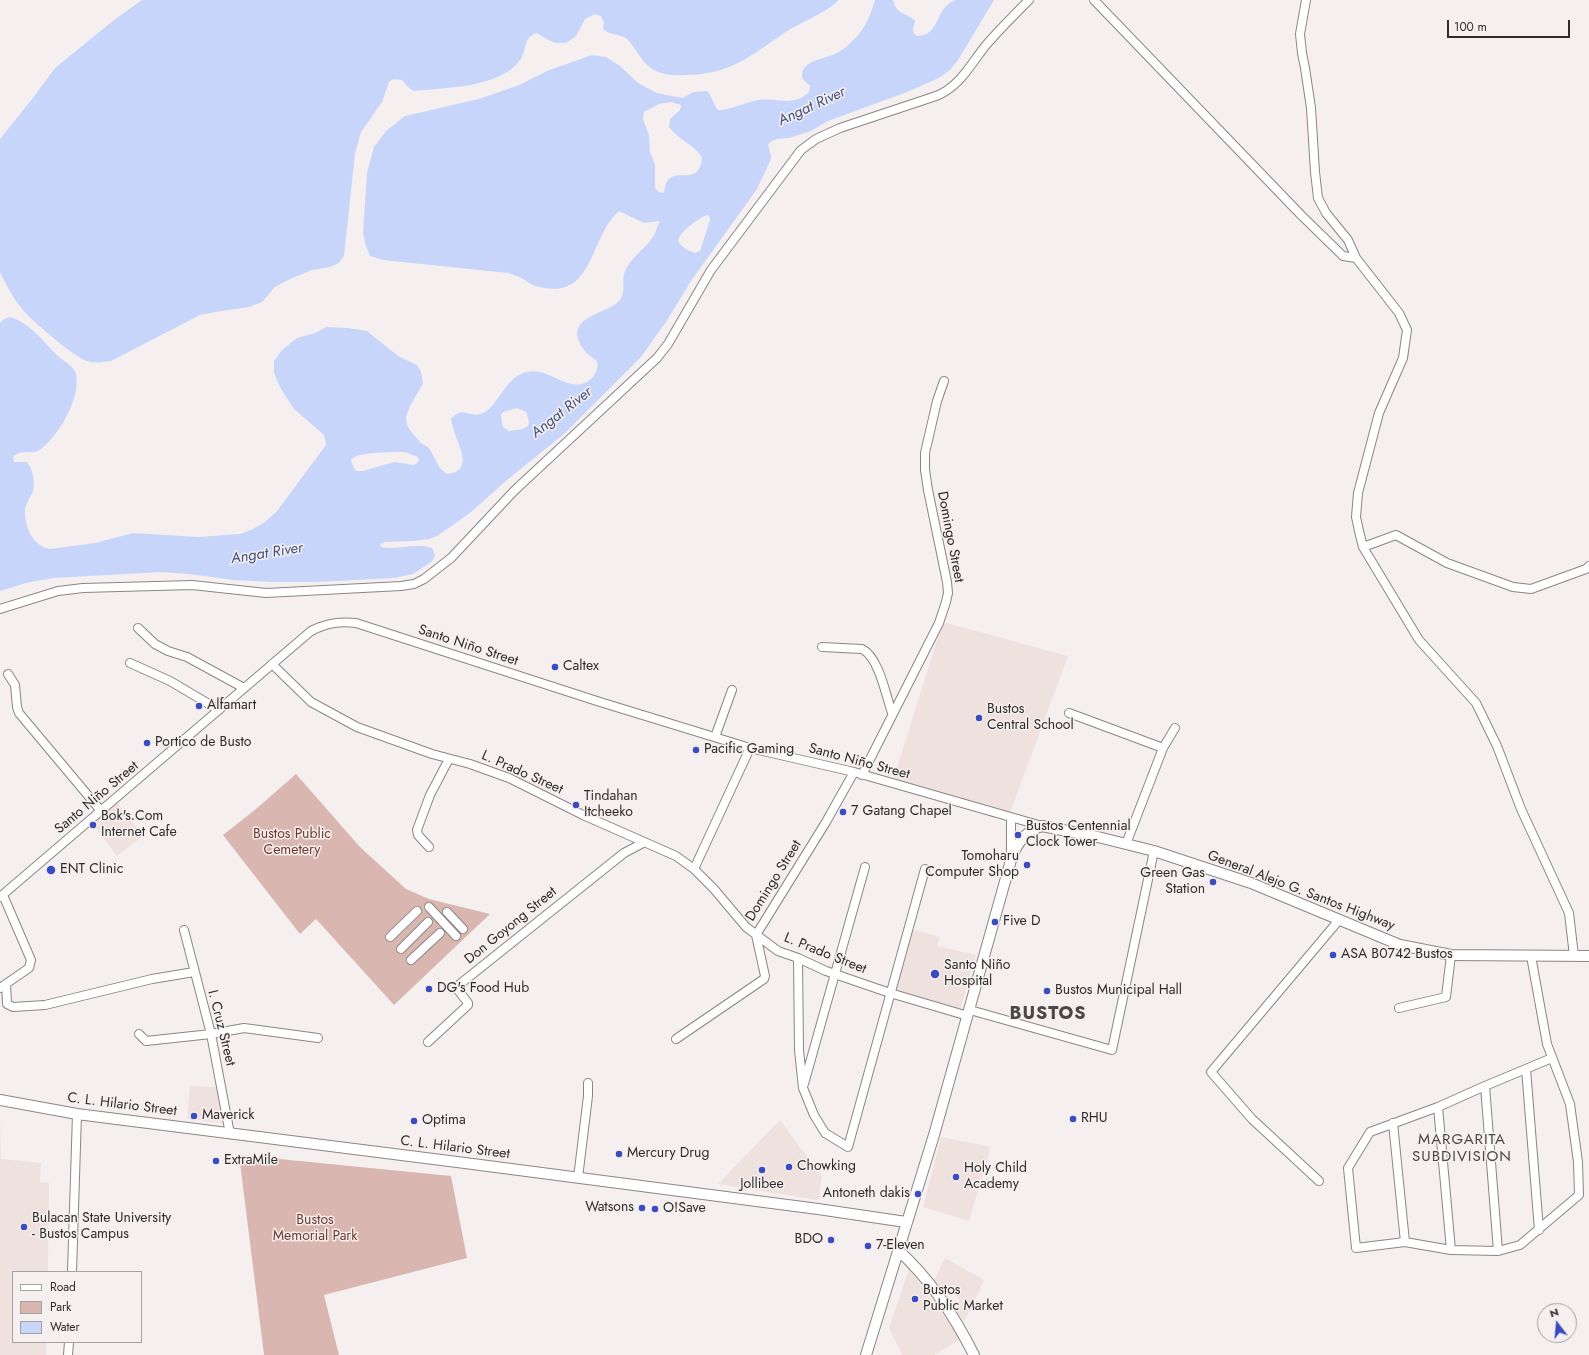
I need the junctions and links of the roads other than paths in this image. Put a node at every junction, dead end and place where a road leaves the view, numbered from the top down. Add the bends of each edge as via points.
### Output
1 (1029, 0) edge
2 (1094, 0) edge
3 (1306, 0) edge
4 (1356, 258) junction
5 (944, 381) dead end
6 (1363, 546) junction
7 (1589, 566) edge
8 (0, 609) edge
9 (138, 628) dead end
10 (822, 647) dead end
11 (130, 663) dead end
12 (272, 664) junction
13 (8, 674) dead end
14 (244, 688) junction
15 (732, 690) dead end
16 (219, 710) junction
17 (892, 713) junction
18 (1069, 713) dead end
19 (1174, 728) dead end
20 (715, 736) junction
21 (750, 748) junction
22 (1163, 748) junction
23 (449, 759) junction
24 (858, 774) junction
25 (101, 811) junction
26 (1011, 818) junction
27 (1042, 826) junction
28 (643, 843) junction
29 (1126, 844) junction
30 (429, 847) dead end
31 (1154, 851) junction
32 (1011, 860) junction
33 (865, 867) dead end
34 (694, 869) junction
35 (925, 869) dead end
36 (2, 896) edge
37 (429, 907) dead end
38 (417, 911) dead end
39 (447, 912) dead end
40 (1339, 920) junction
41 (428, 922) dead end
42 (463, 929) dead end
43 (184, 930) dead end
44 (440, 933) dead end
45 (756, 935) junction
46 (456, 936) dead end
47 (390, 937) dead end
48 (401, 949) dead end
49 (1451, 955) junction
50 (1531, 956) junction
51 (1574, 956) junction
52 (1589, 956) edge
53 (798, 958) junction
54 (411, 960) dead end
55 (194, 972) junction
56 (834, 974) junction
57 (3, 986) edge
58 (890, 993) junction
59 (1399, 1008) dead end
60 (969, 1013) junction
61 (138, 1034) dead end
62 (211, 1034) junction
63 (318, 1038) dead end
64 (676, 1039) dead end
65 (428, 1042) dead end
66 (1552, 1058) junction
67 (1526, 1070) junction
68 (588, 1083) dead end
69 (1485, 1086) junction
70 (803, 1088) junction
71 (0, 1100) edge
72 (1438, 1107) junction
73 (77, 1114) junction
74 (1393, 1123) junction
75 (230, 1134) junction
76 (578, 1178) junction
77 (1319, 1181) dead end
78 (906, 1222) junction
79 (1538, 1230) junction
80 (1405, 1242) junction
81 (898, 1250) junction
82 (1451, 1250) junction
83 (1498, 1251) junction
84 (72, 1271) edge
85 (69, 1343) edge
86 (68, 1355) edge
87 (866, 1355) edge
88 (974, 1355) edge

1 - 8 street via 987,44 960,80 949,90 840,128 816,139 801,150 711,270 668,344 657,358 515,490 451,558 424,579 401,586 266,593 192,585 83,588 58,591
2 - 4 street via 1301,215 1343,256
3 - 4 street via 1300,34 1311,108 1318,198 1326,213 1348,240
4 - 6 street via 1399,313 1407,330 1403,358 1379,413 1358,493 1356,517
5 - 17 street, Domingo Street via 925,453 928,490 948,593 939,623
6 - 7 street via 1396,535 1447,563 1513,587 1531,589
6 - 51 street via 1419,640 1476,703 1569,913
9 - 14 street via 168,651 187,657
10 - 17 street via 867,651 876,667
11 - 16 street via 170,681
12 - 14 street, Santo Niño Street
12 - 20 street, Santo Niño Street via 321,625 356,623
12 - 23 street, L. Prado Street via 311,702 351,723
13 - 25 street via 15,685 19,713
14 - 16 street, Santo Niño Street
15 - 20 street
16 - 25 street, Santo Niño Street
17 - 24 street, Domingo Street
18 - 22 street
19 - 22 street
20 - 21 street, Santo Niño Street
21 - 24 street, Santo Niño Street
21 - 34 street
22 - 29 street
23 - 28 street, L. Prado Street via 509,778
23 - 30 street via 430,795 417,830 418,835
24 - 26 street, Santo Niño Street
24 - 45 street, Domingo Street
25 - 36 street, Santo Niño Street
26 - 27 street, Santo Niño Street
26 - 32 street
27 - 29 main road, General Alejo G. Santos Highway
27 - 32 main road via 1035,828 1022,839
28 - 34 street, L. Prado Street via 676,856
28 - 65 street, Don Goyong Street via 624,853 460,984 458,990 468,1006
29 - 31 main road, General Alejo G. Santos Highway
31 - 40 main road, General Alejo G. Santos Highway via 1251,883
31 - 60 street, L. Prado Street via 1112,1050
32 - 60 main road
33 - 56 street
34 - 45 street, L. Prado Street via 746,928
35 - 58 street
36 - 57 street via 31,960 29,968
37 - 46 street
38 - 47 street
39 - 42 street
40 - 49 main road, General Alejo G. Santos Highway via 1400,945
40 - 77 street via 1211,1072 1252,1119
41 - 48 street
43 - 55 street, I. Cruz Street
44 - 54 street
45 - 53 street, L. Prado Street via 778,951
45 - 64 street, Domingo Street via 764,979
49 - 50 main road, General Alejo G. Santos Highway
49 - 59 street via 1446,997
50 - 51 main road, General Alejo G. Santos Highway
50 - 66 street via 1547,1044
51 - 52 main road, General Alejo G. Santos Highway
53 - 56 street, L. Prado Street
53 - 70 street via 798,1050
55 - 57 street via 152,979 45,1005 6,1004
55 - 62 street, I. Cruz Street
56 - 58 street, L. Prado Street
56 - 70 street
58 - 60 street, L. Prado Street
58 - 70 street via 848,1147 825,1133
60 - 78 main road
61 - 62 street via 146,1041
62 - 63 street via 244,1028
62 - 75 street, I. Cruz Street
66 - 67 street
66 - 79 street via 1570,1104 1578,1162 1579,1196
67 - 69 street
67 - 79 street
68 - 76 street
69 - 72 street
69 - 83 street
71 - 73 main road, C. L. Hilario Street
72 - 74 street
72 - 82 street
73 - 75 main road, C. L. Hilario Street
73 - 84 street
74 - 80 street
74 - 80 street via 1370,1132 1348,1168 1356,1248
75 - 76 main road, C. L. Hilario Street
76 - 78 main road, C. L. Hilario Street
78 - 81 main road
79 - 83 street via 1520,1245
80 - 82 street
81 - 87 main road
81 - 88 main road via 919,1271 940,1299
82 - 83 street
85 - 86 street

